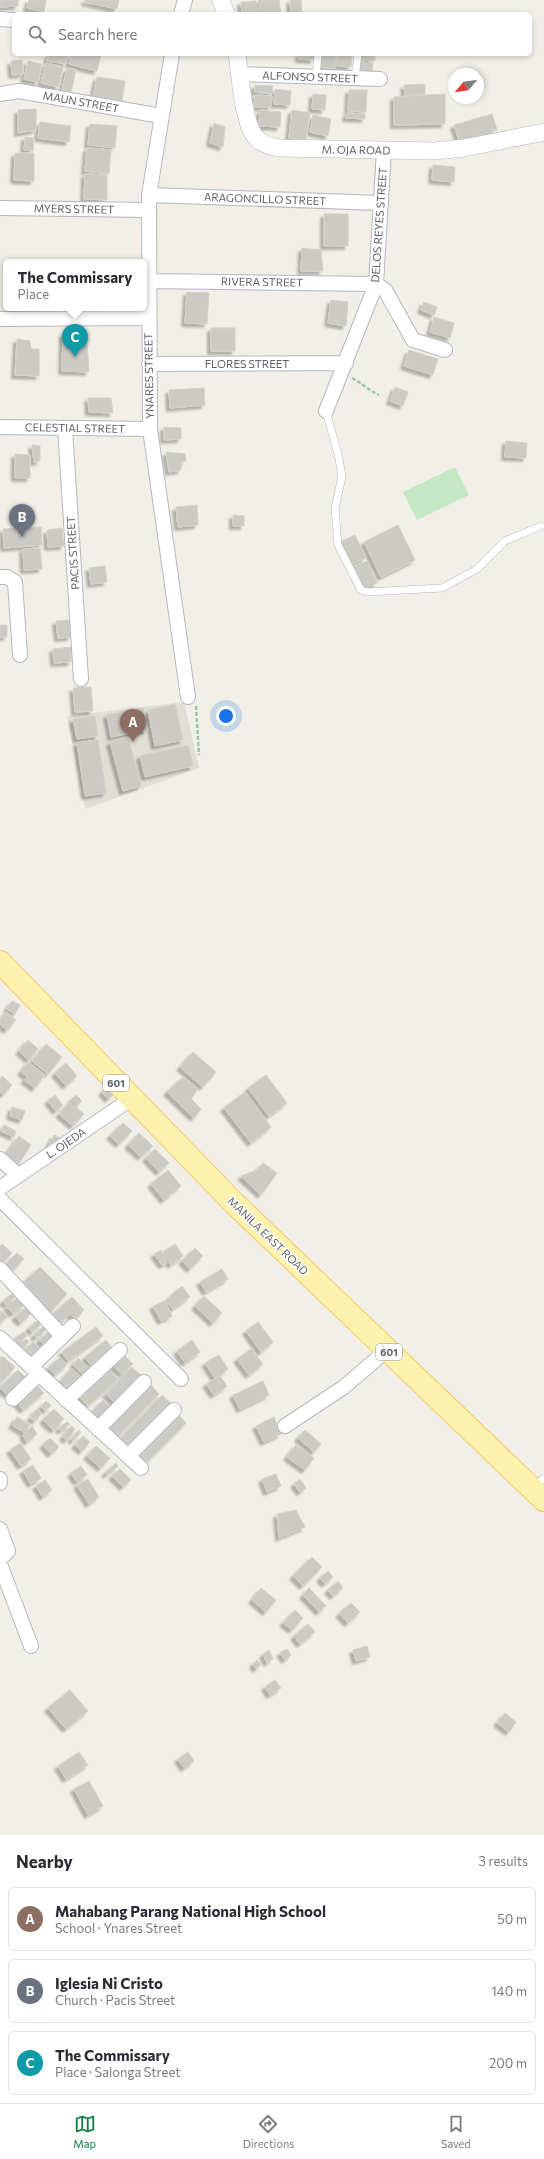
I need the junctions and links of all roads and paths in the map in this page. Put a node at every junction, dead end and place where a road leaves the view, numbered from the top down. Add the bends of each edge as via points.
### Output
1 (185, 0) edge
2 (221, 0) edge
3 (182, 12) edge
4 (225, 12) edge
5 (0, 19) edge
6 (12, 20) edge
7 (172, 56) edge
8 (237, 56) edge
9 (318, 56) edge
10 (358, 56) edge
11 (240, 74) junction
12 (316, 77) junction
13 (355, 78) junction
14 (380, 79) dead end
15 (0, 94) edge
16 (161, 116) junction
17 (544, 132) edge
18 (384, 150) junction
19 (149, 195) junction
20 (381, 203) junction
21 (0, 208) edge
22 (148, 210) junction
23 (149, 281) junction
24 (376, 284) junction
25 (148, 318) junction
26 (0, 319) edge
27 (444, 350) dead end
28 (149, 364) junction
29 (343, 367) junction
30 (379, 395) dead end
31 (326, 411) joint
32 (0, 427) edge
33 (65, 428) junction
34 (150, 429) junction
35 (541, 526) dead end
36 (0, 577) edge
37 (20, 655) dead end
38 (81, 679) dead end
39 (188, 697) joint
40 (200, 755) dead end
41 (0, 962) edge
42 (131, 1099) junction
43 (0, 1159) edge
44 (18, 1175) junction
45 (0, 1188) edge
46 (0, 1199) edge
47 (0, 1269) edge
48 (73, 1326) dead end
49 (62, 1336) junction
50 (2, 1344) edge
51 (120, 1350) dead end
52 (387, 1350) junction
53 (35, 1371) junction
54 (181, 1379) dead end
55 (144, 1382) dead end
56 (13, 1399) dead end
57 (66, 1400) junction
58 (174, 1410) dead end
59 (285, 1426) dead end
60 (98, 1429) junction
61 (128, 1456) junction
62 (141, 1468) dead end
63 (0, 1479) edge
64 (0, 1483) edge
65 (540, 1489) edge
66 (0, 1529) edge
67 (0, 1559) edge
68 (0, 1564) edge
69 (31, 1646) dead end

1 - 3 street
2 - 4 street
5 - 6 street
7 - 16 street, YNARES STREET
8 - 11 street, M. OJA ROAD
9 - 12 lane
10 - 13 lane
11 - 12 street, ALFONSO STREET
11 - 18 street, M. OJA ROAD via 246,113 257,139 280,148
12 - 13 street, ALFONSO STREET
13 - 14 street, ALFONSO STREET
15 - 16 street, MAUN STREET via 18,91
16 - 19 street, YNARES STREET
17 - 18 street, M. OJA ROAD via 464,148 417,152
18 - 20 street, DELOS REYES STREET
19 - 20 street, ARAGONCILLO STREET
19 - 22 street, YNARES STREET
20 - 24 street, DELOS REYES STREET
21 - 22 street, MYERS STREET
22 - 23 street, YNARES STREET
23 - 24 street, RIVERA STREET
23 - 25 street, YNARES STREET
24 - 27 street via 385,290 413,340
24 - 29 street, DELOS REYES STREET
25 - 26 street
25 - 28 street, YNARES STREET
28 - 29 street, FLORES STREET
28 - 34 street, YNARES STREET
29 - 30 path via 369,391
29 - 31 street, DELOS REYES STREET
31 - 35 lane via 342,477 335,508 338,545 361,590 367,592 442,588 477,569 505,541
32 - 33 street, CELESTIAL STREET
33 - 34 street, CELESTIAL STREET
33 - 38 street, PACIS STREET
34 - 39 street, YNARES STREET
36 - 37 street via 7,577 15,582
39 - 40 path via 196,703
41 - 42 main road, MANILA EAST ROAD / 601
42 - 44 street, L. OJEDA
42 - 52 main road, MANILA EAST ROAD / 601 via 234,1203
43 - 44 street
44 - 45 street, L. OJEDA
46 - 54 street
47 - 49 street
48 - 49 street
49 - 53 street
50 - 53 street
51 - 57 street
52 - 59 street via 344,1387
52 - 65 main road, MANILA EAST ROAD / 601
53 - 56 street
53 - 57 street
55 - 60 street
57 - 60 street
58 - 61 street
60 - 61 street
61 - 62 street
63 - 64 street
66 - 67 street via 8,1551
68 - 69 street

